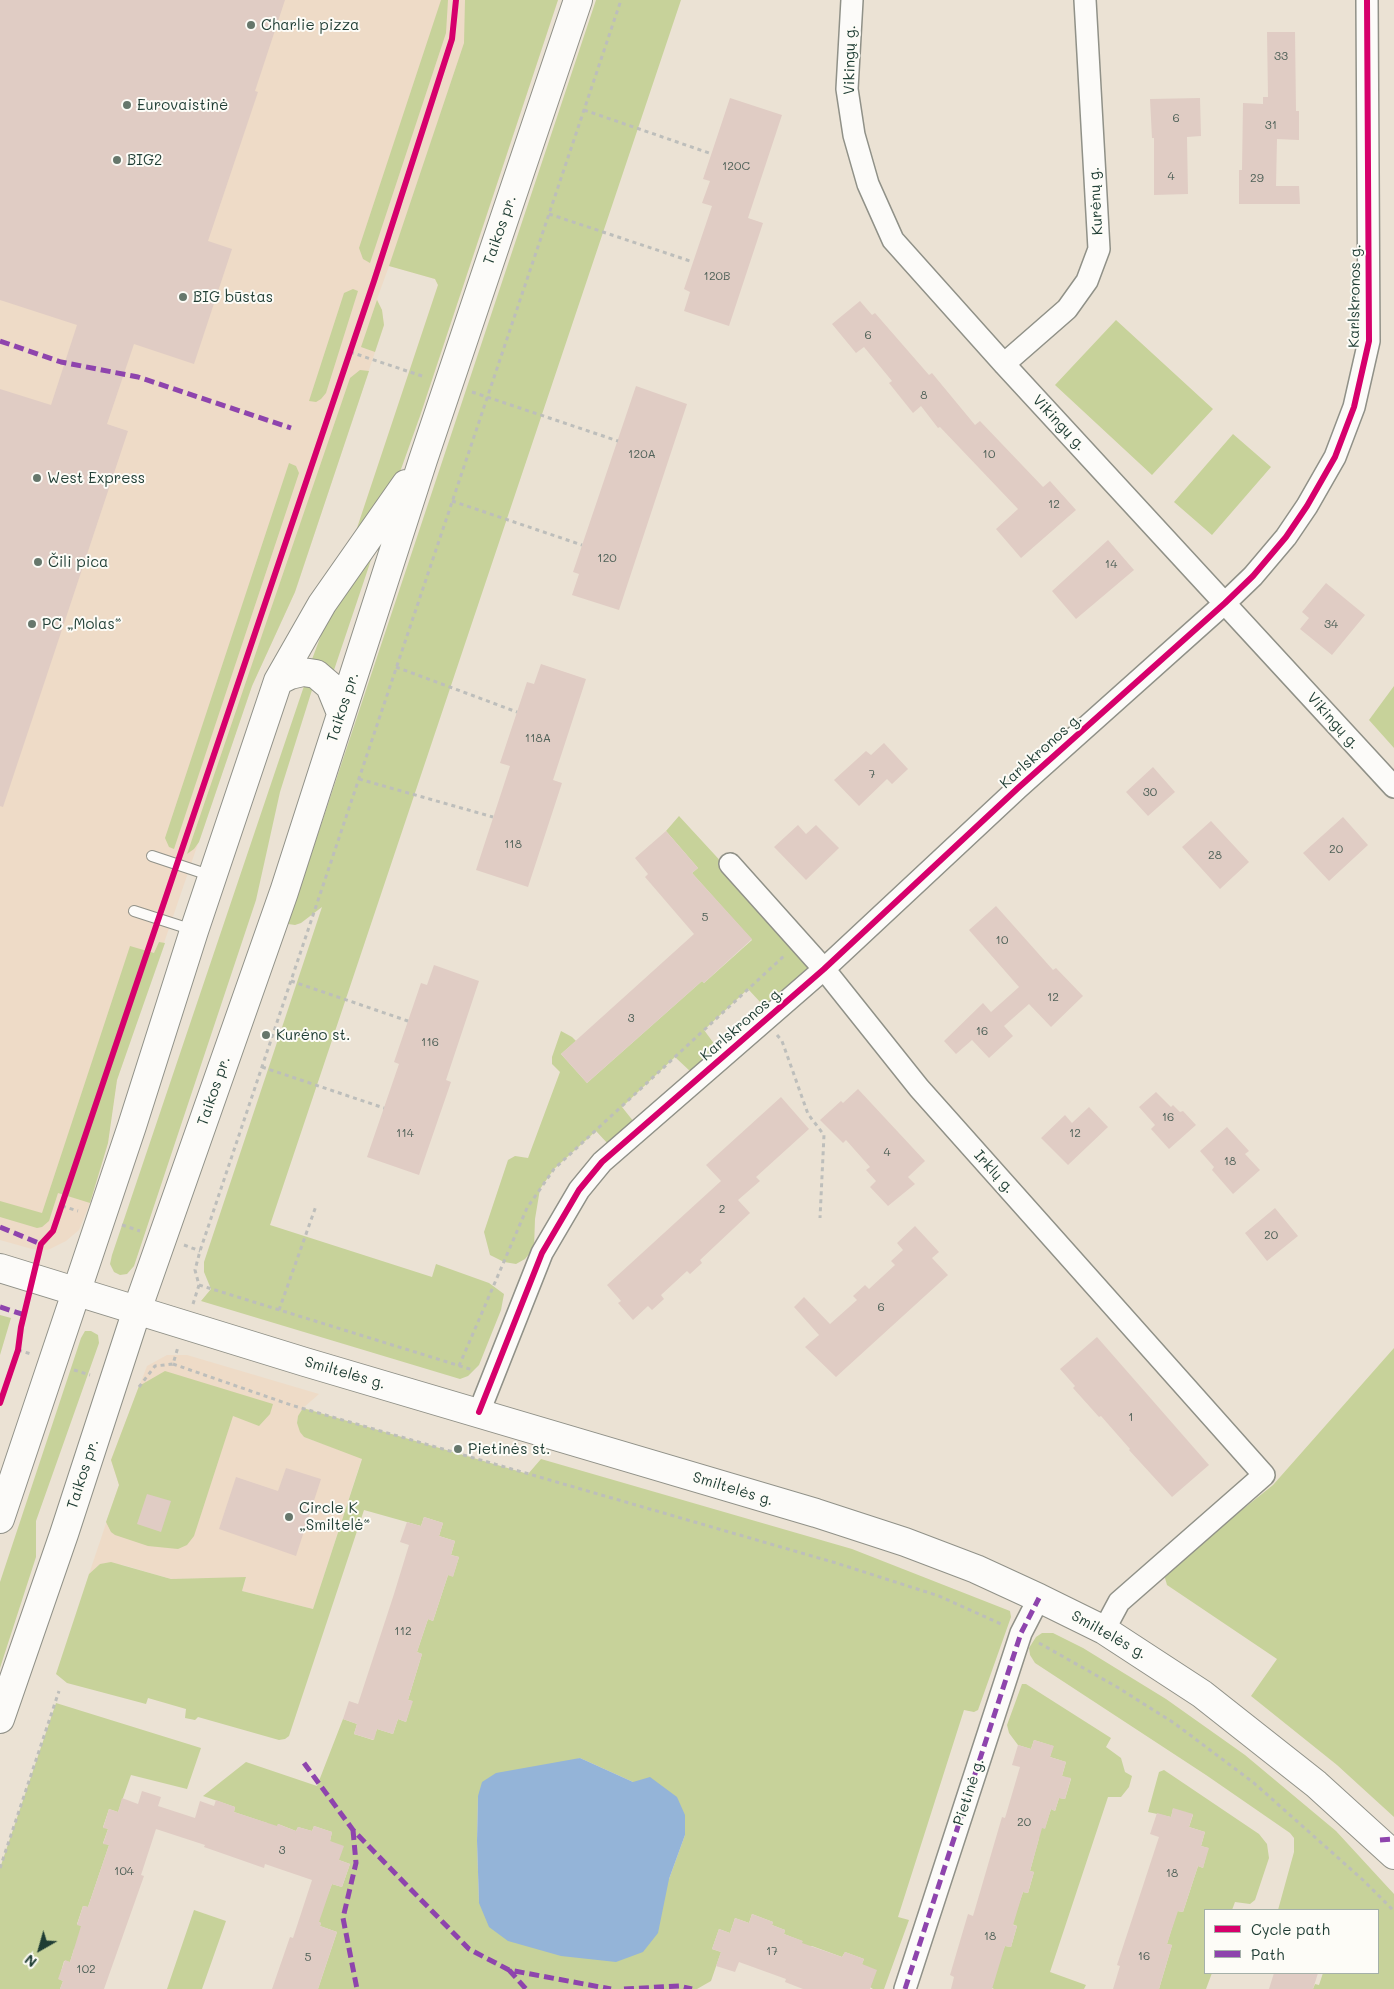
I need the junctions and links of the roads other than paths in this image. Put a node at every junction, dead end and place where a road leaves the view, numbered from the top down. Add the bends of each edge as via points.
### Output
1 (578, 0) edge
2 (852, 0) edge
3 (1085, 0) edge
4 (1366, 0) edge
5 (1004, 364) junction
6 (422, 460) junction
7 (1225, 603) junction
8 (278, 681) junction
9 (341, 713) junction
10 (1394, 787) edge
11 (152, 856) dead end
12 (730, 864) dead end
13 (213, 876) junction
14 (134, 911) dead end
15 (194, 931) junction
16 (824, 969) junction
17 (0, 1268) edge
18 (75, 1291) junction
19 (137, 1310) junction
20 (480, 1412) junction
21 (0, 1518) edge
22 (1039, 1598) junction
23 (1104, 1630) junction
24 (0, 1719) edge
25 (1394, 1855) edge
26 (905, 1989) edge

1 - 6 main road, Taikos pr.
2 - 5 street, Vikingų g. via 847,89 854,135 868,184 893,240
3 - 5 street, Kurėnų g. via 1098,249 1087,281 1067,309
4 - 7 street, Karlskronos g. via 1369,342 1354,406 1334,457 1307,506 1281,543
5 - 7 street, Vikingų g.
6 - 8 main road, Taikos pr. via 322,604
6 - 9 main road, Taikos pr.
7 - 10 street, Vikingų g.
7 - 16 street, Karlskronos g. via 1018,788
8 - 9 main road via 303,672 316,674 330,686
8 - 13 main road, Taikos pr.
9 - 19 main road, Taikos pr. via 284,892
11 - 13 lane
12 - 16 street, Irklų g.
13 - 15 main road, Taikos pr.
14 - 15 lane
15 - 18 main road, Taikos pr.
16 - 20 street, Karlskronos g. via 602,1162 579,1190 542,1253
16 - 23 street, Irklų g. via 919,1088 1264,1475 1120,1602
17 - 18 main road, Smiltelės g.
18 - 19 main road, Smiltelės g.
18 - 21 main road, Taikos pr.
19 - 20 main road, Smiltelės g.
19 - 24 main road, Taikos pr.
20 - 22 main road, Smiltelės g. via 905,1542
22 - 23 main road, Smiltelės g.
22 - 26 street, Pietinė g. via 1021,1633
23 - 25 main road, Smiltelės g. via 1202,1694 1257,1736

